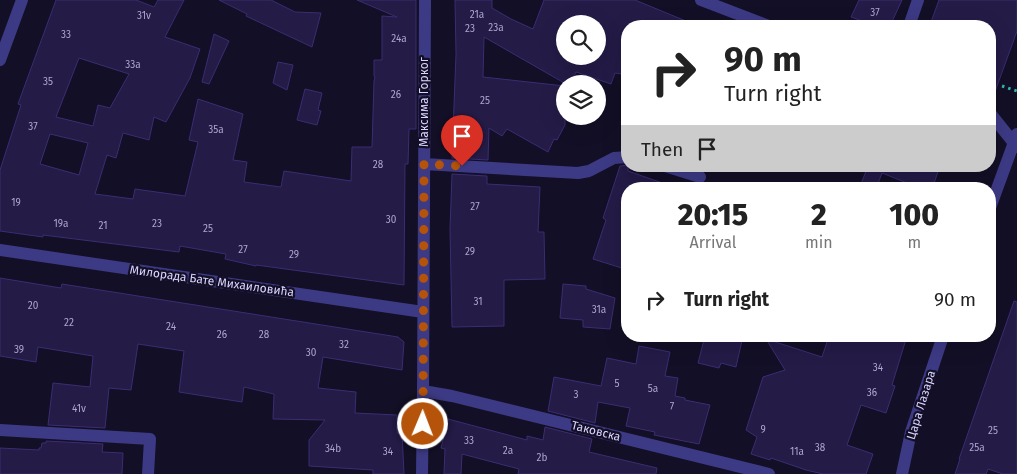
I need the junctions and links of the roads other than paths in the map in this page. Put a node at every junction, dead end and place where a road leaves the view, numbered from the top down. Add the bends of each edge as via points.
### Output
1 (22, 0) edge
2 (425, 0) edge
3 (701, 0) edge
4 (918, 0) edge
5 (753, 20) edge
6 (911, 20) edge
7 (0, 60) edge
8 (996, 120) edge
9 (1016, 142) edge
10 (621, 158) edge
11 (424, 164) junction
12 (684, 172) edge
13 (700, 177) dead end
14 (996, 193) edge
15 (0, 250) edge
16 (423, 312) junction
17 (941, 342) edge
18 (423, 390) junction
19 (0, 430) edge
20 (148, 474) edge
21 (422, 474) edge
22 (769, 474) edge
23 (902, 474) edge

1 - 7 street
2 - 11 street, Максима Горког
3 - 5 street
4 - 6 street
8 - 9 street
9 - 14 street
10 - 11 street via 578,173
11 - 16 street, Максима Горког
12 - 13 street
15 - 16 street, Милорада Бате Михаиловића
16 - 18 street, Максима Горког
17 - 23 street, Цара Лазара via 911,432
18 - 21 street, Максима Горког
18 - 22 street, Таковска
19 - 20 street via 150,439

